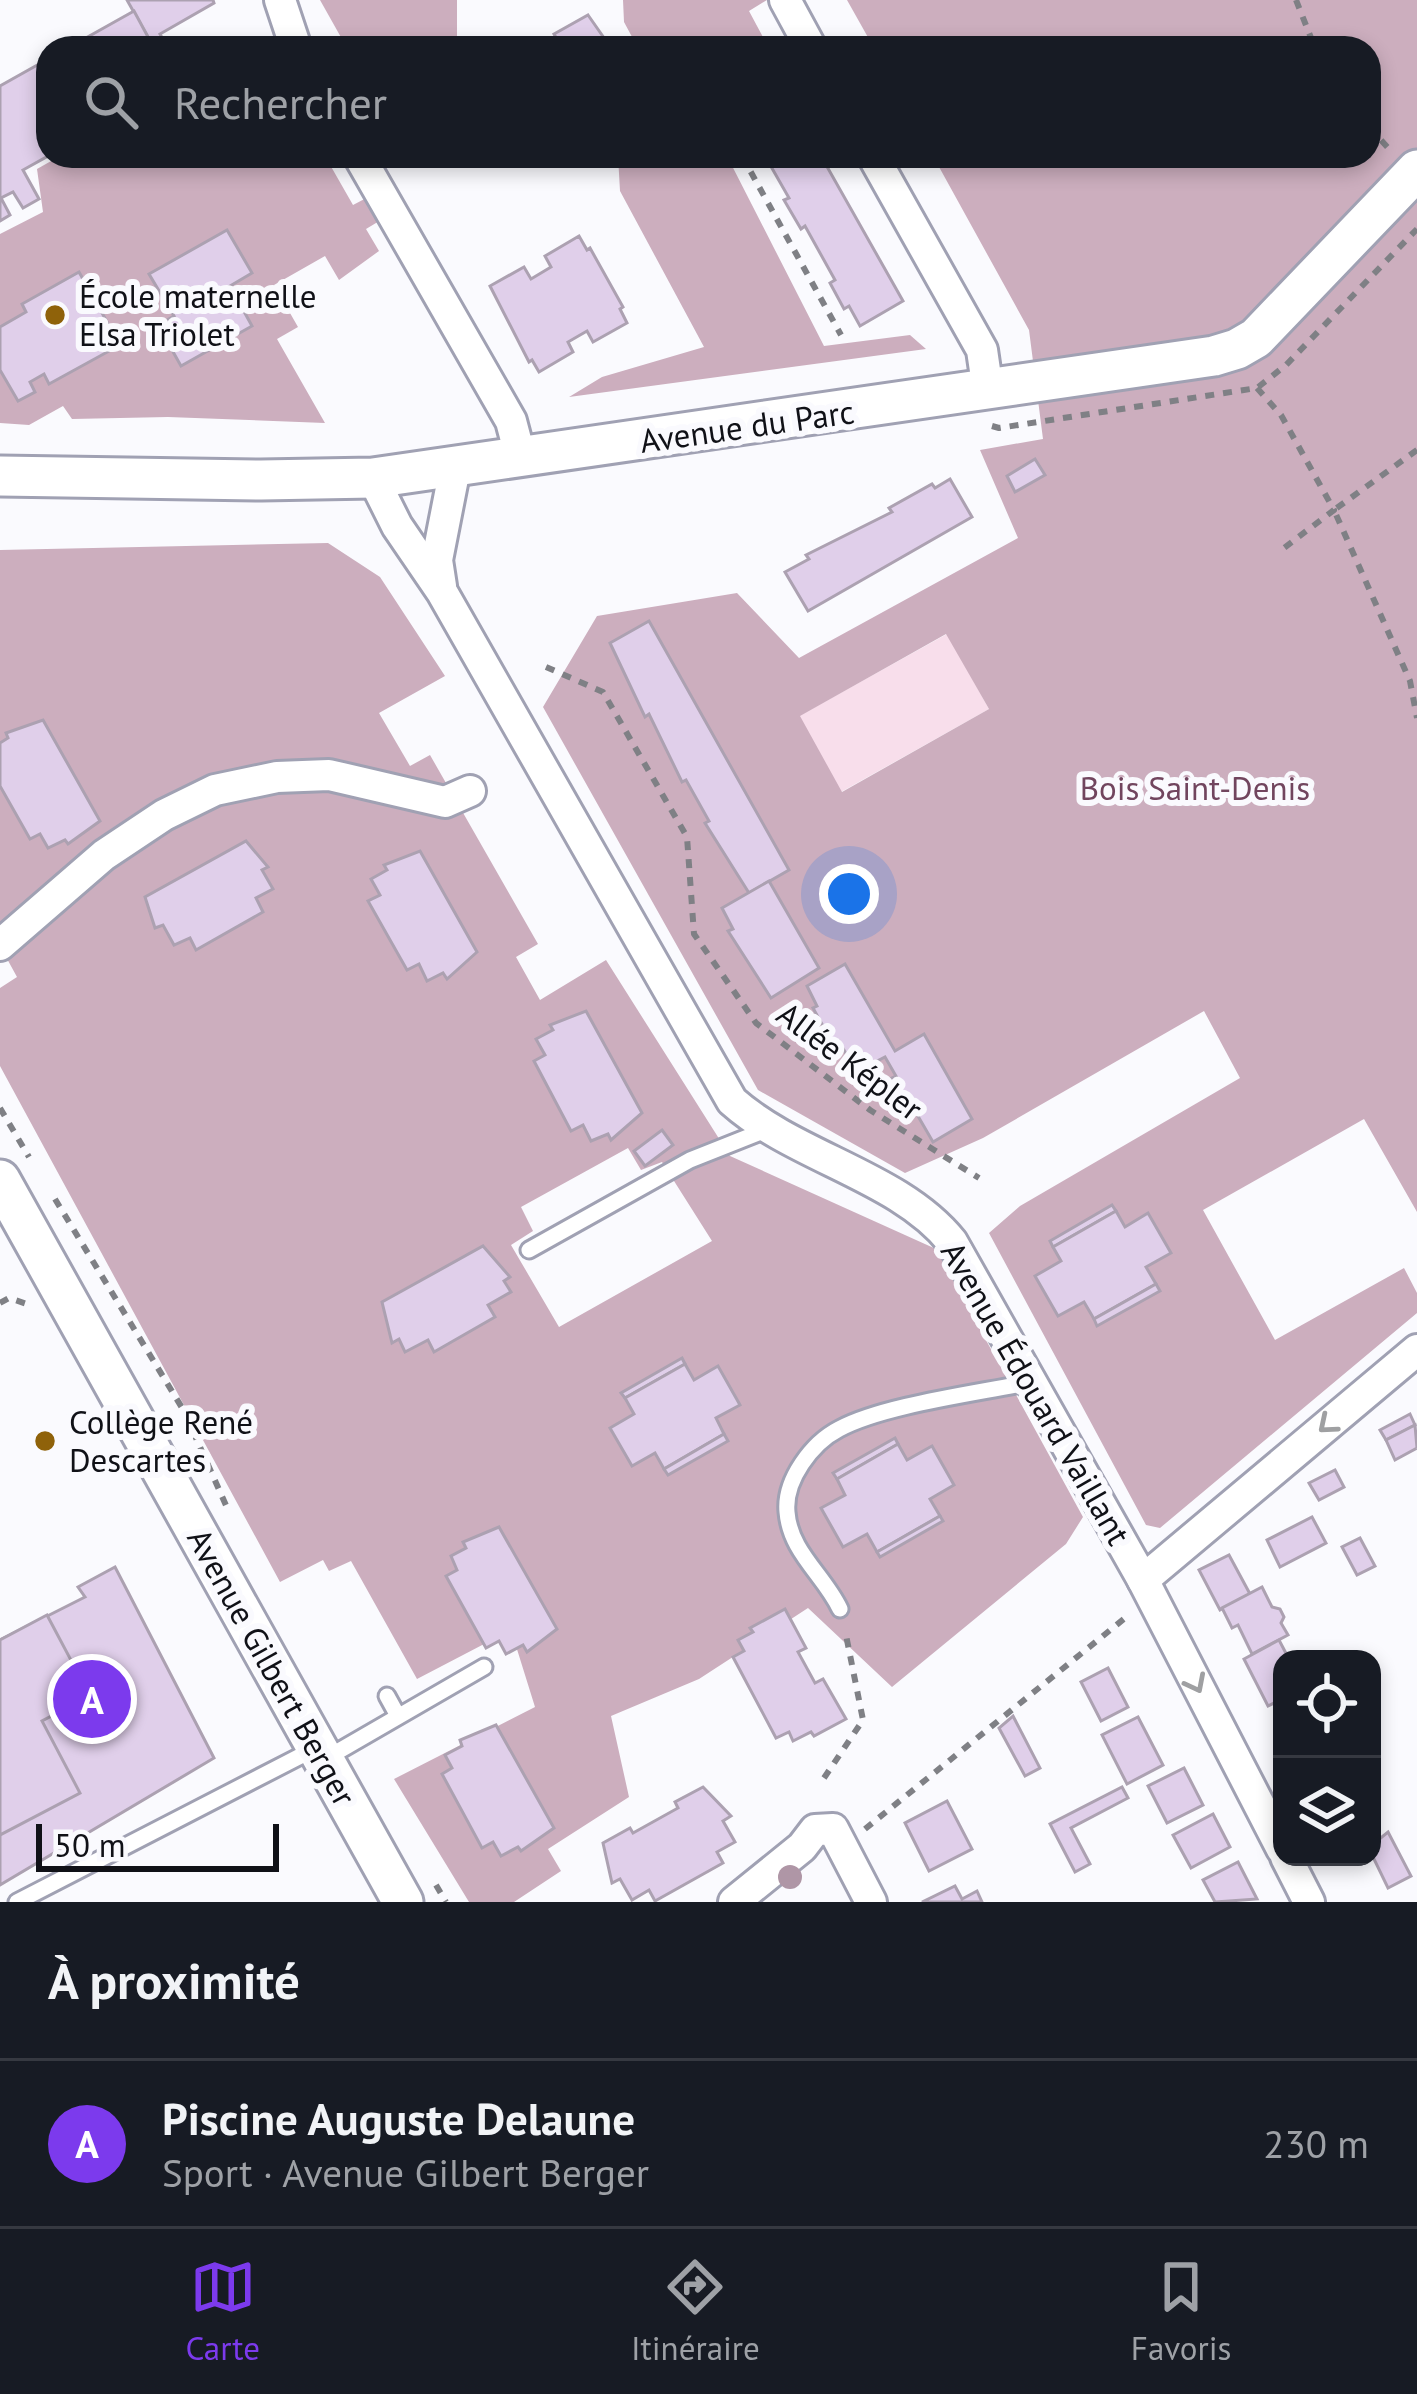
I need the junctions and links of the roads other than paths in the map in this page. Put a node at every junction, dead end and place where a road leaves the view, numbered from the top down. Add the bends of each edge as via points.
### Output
1 (280, 0) edge
2 (784, 0) edge
3 (292, 36) edge
4 (805, 36) edge
5 (365, 168) edge
6 (880, 168) edge
7 (1417, 170) edge
8 (988, 391) junction
9 (521, 459) junction
10 (455, 468) junction
11 (0, 476) edge
12 (373, 478) junction
13 (442, 592) junction
14 (470, 790) dead end
15 (0, 945) edge
16 (769, 1129) junction
17 (0, 1180) edge
18 (530, 1250) dead end
19 (1417, 1350) edge
20 (1031, 1382) junction
21 (1147, 1588) junction
22 (840, 1609) road end
23 (484, 1667) dead end
24 (387, 1696) dead end
25 (398, 1716) junction
26 (322, 1753) junction
27 (1273, 1832) edge
28 (1291, 1866) edge
29 (17, 1902) edge
30 (403, 1902) edge
31 (734, 1902) edge
32 (871, 1902) edge
33 (1309, 1902) edge

1 - 3 street
2 - 4 street
5 - 9 street via 511,422
6 - 8 street via 982,350
7 - 8 street, Avenue du Parc via 1237,350
8 - 9 street, Avenue du Parc
9 - 10 street, Avenue du Parc
10 - 12 street, Avenue du Parc
10 - 13 street, Avenue Édouard Vaillant via 437,560
11 - 12 street, Avenue du Parc
12 - 13 street, Avenue Édouard Vaillant
13 - 16 street, Avenue Édouard Vaillant via 732,1101
14 - 15 street via 445,802 329,775 215,790 104,855
16 - 18 lane via 690,1160
16 - 20 street, Avenue Édouard Vaillant via 931,1216
17 - 26 street, Avenue Gilbert Berger
19 -> 21 street
20 - 21 street, Avenue Édouard Vaillant
20 - 22 lane via 867,1418 815,1446 796,1472 786,1509 801,1556
21 -> 27 street, Avenue Édouard Vaillant
23 - 25 lane
24 - 25 lane
25 - 26 lane
26 - 29 lane
26 - 30 street, Avenue Gilbert Berger
28 - 33 street, Avenue Édouard Vaillant
31 - 32 street via 815,1830 832,1829

